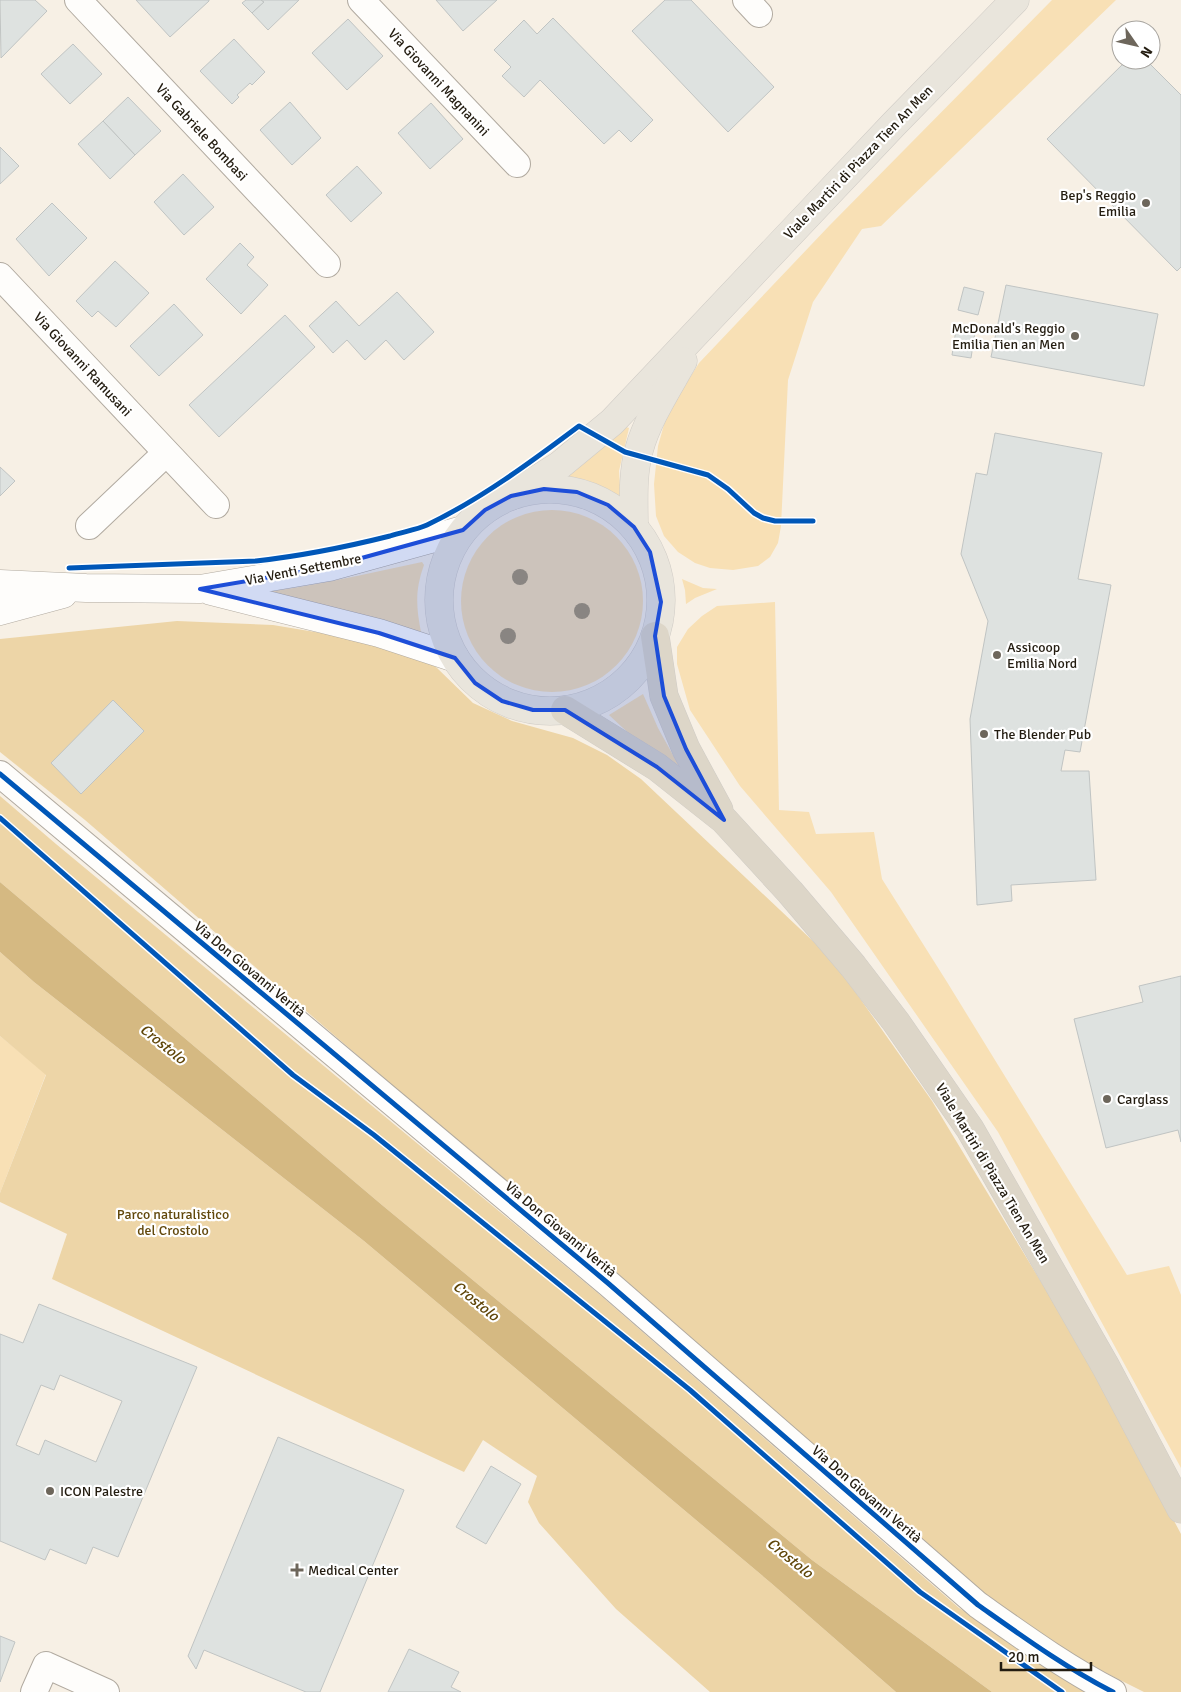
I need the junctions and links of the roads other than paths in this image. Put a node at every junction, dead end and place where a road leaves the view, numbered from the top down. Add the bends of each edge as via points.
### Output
1 (78, 0) edge
2 (361, 0) edge
3 (1014, 0) edge
4 (516, 164) dead end
5 (326, 264) dead end
6 (0, 276) edge
7 (703, 325) junction
8 (166, 453) junction
9 (511, 496) junction
10 (216, 505) dead end
11 (89, 526) dead end
12 (634, 527) junction
13 (463, 530) junction
14 (0, 584) edge
15 (86, 588) junction
16 (200, 589) junction
17 (0, 611) edge
18 (655, 636) junction
19 (455, 658) junction
20 (565, 710) junction
21 (0, 774) edge
22 (724, 820) junction
23 (1181, 1509) edge
24 (34, 1692) edge
25 (106, 1692) edge
26 (1114, 1692) edge

1 - 5 street, Via Gabriele Bombasi
2 - 4 street, Via Giovanni Magnanini
3 - 7 main road, Viale Martiri di Piazza Tien An Men
6 - 8 street, Via Giovanni Ramusani
7 - 9 main road, Viale Martiri di Piazza Tien An Men via 612,422 560,465
7 - 12 main road, Viale Martiri di Piazza Tien An Men via 657,409 639,450
8 - 10 street, Via Giovanni Ramusani
8 - 11 street
9 - 12 main road, Viale Martiri di Piazza Tien An Men via 544,489 577,492 608,505
9 - 13 main road, Viale Martiri di Piazza Tien An Men via 485,510
12 - 18 main road, Viale Martiri di Piazza Tien An Men via 650,552 658,576 661,602
13 - 16 main road, Via Venti Settembre via 329,567
13 - 19 main road, Viale Martiri di Piazza Tien An Men via 446,560 439,593 442,627
14 - 15 main road, Via Venti Settembre
15 - 16 main road, Via Venti Settembre
15 - 17 main road, Via Venti Settembre
16 - 19 main road, Via Venti Settembre via 379,633
18 - 20 main road, Viale Martiri di Piazza Tien An Men via 641,663 620,686 594,702
18 - 22 highway, Viale Martiri di Piazza Tien An Men via 664,696 686,749
19 - 20 main road, Viale Martiri di Piazza Tien An Men via 476,683 502,701 533,710
20 - 22 highway, Viale Martiri di Piazza Tien An Men via 657,766
21 - 26 street, Via Don Giovanni Verità via 609,1284 978,1606 1032,1644
22 - 23 highway, Viale Martiri di Piazza Tien An Men via 853,966 970,1129 1106,1367
24 - 25 street via 46,1665

